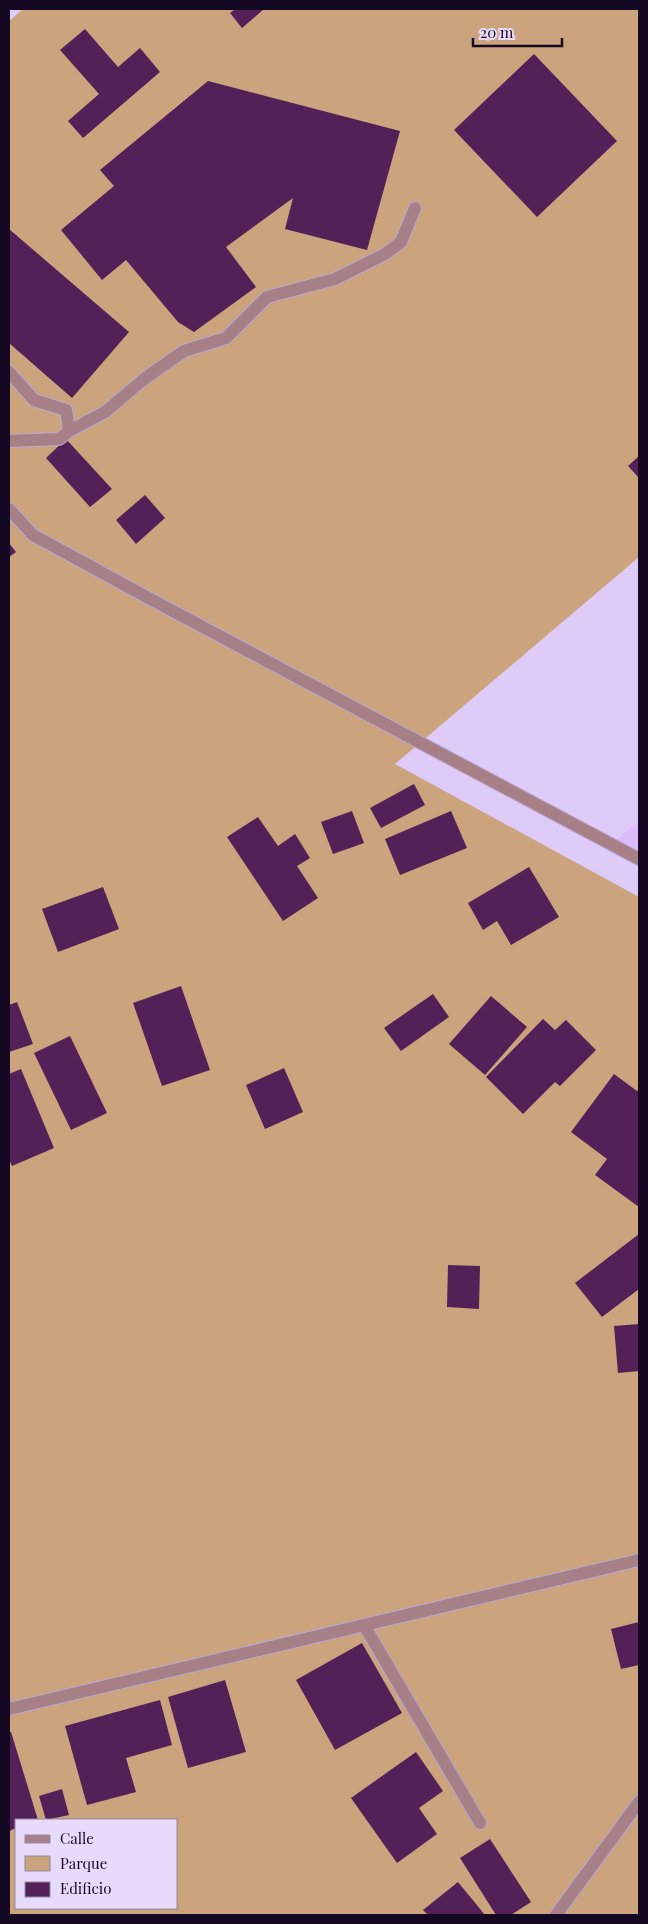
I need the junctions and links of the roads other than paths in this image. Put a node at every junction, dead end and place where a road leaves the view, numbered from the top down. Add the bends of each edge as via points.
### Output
1 (415, 208) dead end
2 (9, 372) edge
3 (69, 431) junction
4 (9, 441) edge
5 (9, 509) edge
6 (639, 859) edge
7 (639, 1560) edge
8 (364, 1625) junction
9 (9, 1709) edge
10 (639, 1802) edge
11 (480, 1823) dead end
12 (556, 1915) edge

1 - 3 street via 401,242 385,254 335,279 267,297 226,338 184,350 105,412
2 - 3 street via 34,400 66,410
3 - 4 street via 59,439
5 - 6 street via 33,535
7 - 8 street
8 - 9 street
8 - 11 street
10 - 12 street

